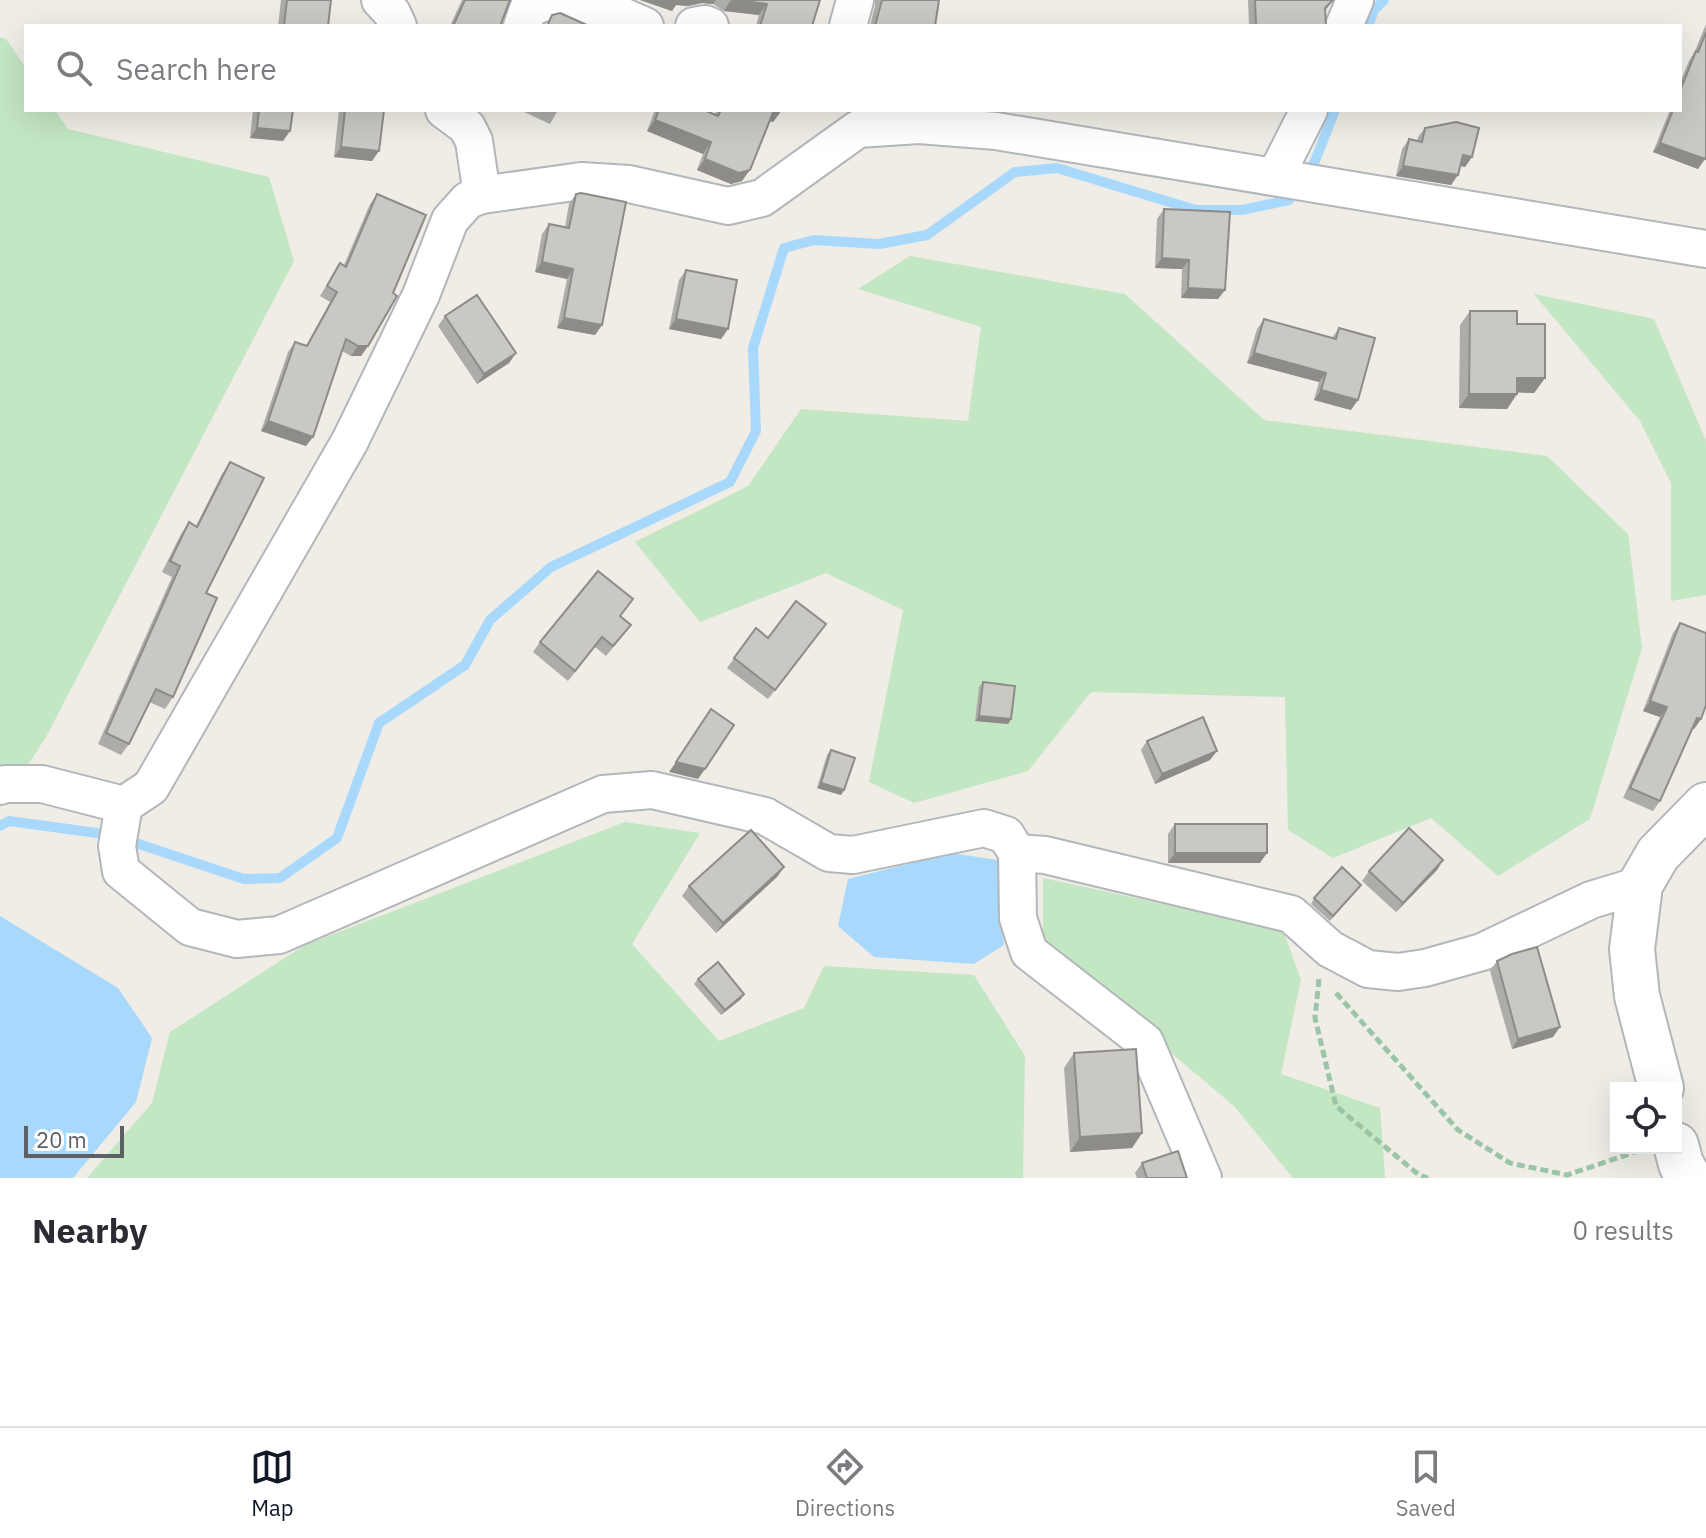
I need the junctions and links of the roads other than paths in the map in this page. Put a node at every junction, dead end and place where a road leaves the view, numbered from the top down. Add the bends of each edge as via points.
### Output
1 (380, 0) edge
2 (855, 0) edge
3 (1355, 0) edge
4 (397, 24) edge
5 (523, 24) edge
6 (640, 24) edge
7 (849, 24) edge
8 (1345, 24) edge
9 (447, 112) edge
10 (1308, 112) edge
11 (853, 119) edge
12 (480, 125) edge
13 (1275, 177) junction
14 (482, 195) junction
15 (1706, 249) edge
16 (0, 786) edge
17 (1706, 805) edge
18 (121, 825) junction
19 (1017, 853) junction
20 (1640, 885) junction
21 (1659, 1082) edge
22 (1678, 1154) edge
23 (1203, 1178) edge
24 (1689, 1178) edge

1 - 4 street
2 - 7 street
3 - 8 street
5 - 6 street via 528,9 548,1 613,12
9 - 12 street via 467,127
10 - 13 street
11 - 13 street via 996,131
11 - 14 street via 762,198 728,206 629,184 581,181
12 - 14 street
13 - 15 street
14 - 18 street via 468,200 450,220 421,295 350,441 151,787
16 - 18 street via 42,784
17 - 20 street via 1658,854
18 - 19 street via 121,871 190,927 237,939 279,935 603,794 652,790 765,816 829,853 853,855 984,828 1006,835
19 - 20 street via 1045,855 1291,914 1330,949 1368,969 1398,972 1482,952 1591,900
19 - 23 street via 1018,918 1029,952 1145,1042
20 - 21 street via 1632,949 1637,996
22 - 24 street

